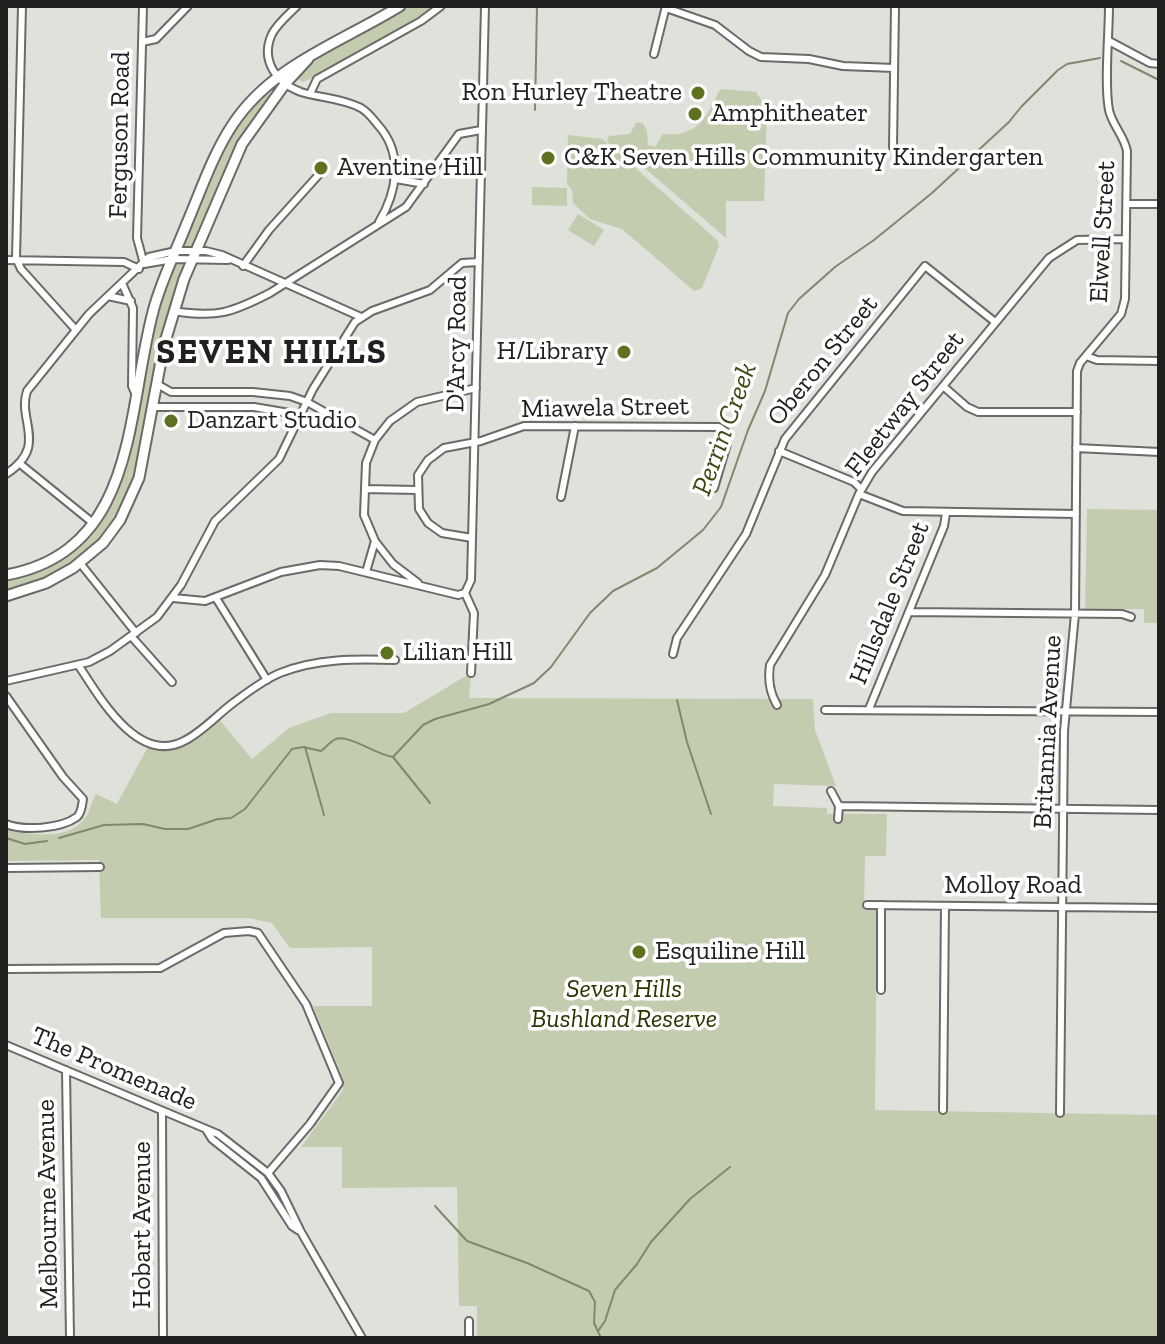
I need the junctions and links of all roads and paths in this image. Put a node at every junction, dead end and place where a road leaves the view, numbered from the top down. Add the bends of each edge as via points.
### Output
1 (22, 6) edge
2 (143, 6) edge
3 (188, 6) edge
4 (297, 6) edge
5 (400, 6) edge
6 (441, 6) edge
7 (895, 6) edge
8 (1109, 6) edge
9 (666, 7) edge
10 (483, 8) edge
11 (1109, 41) junction
12 (142, 42) junction
13 (654, 54) dead end
14 (310, 56) junction
15 (1159, 64) edge
16 (894, 68) junction
17 (276, 77) junction
18 (285, 84) junction
19 (310, 94) junction
20 (481, 130) junction
21 (893, 147) dead end
22 (323, 170) dead end
23 (396, 179) junction
24 (424, 184) junction
25 (1127, 204) junction
26 (1159, 204) edge
27 (377, 225) junction
28 (1126, 239) junction
29 (175, 255) junction
30 (194, 255) junction
31 (6, 260) edge
32 (17, 261) junction
33 (479, 262) junction
34 (141, 266) junction
35 (243, 266) junction
36 (285, 282) junction
37 (122, 283) junction
38 (108, 296) junction
39 (131, 301) junction
40 (173, 311) junction
41 (361, 317) junction
42 (995, 322) junction
43 (76, 330) junction
44 (1086, 356) junction
45 (1159, 361) edge
46 (157, 384) junction
47 (943, 386) junction
48 (476, 388) junction
49 (136, 397) junction
50 (307, 402) junction
51 (152, 407) junction
52 (1077, 412) junction
53 (301, 415) junction
54 (575, 426) junction
55 (375, 440) junction
56 (475, 442) junction
57 (1076, 448) junction
58 (779, 451) junction
59 (1159, 452) edge
60 (19, 463) junction
61 (6, 474) edge
62 (714, 488) dead end
63 (365, 489) junction
64 (417, 490) junction
65 (860, 492) junction
66 (561, 497) dead end
67 (946, 513) junction
68 (1076, 514) junction
69 (93, 523) junction
70 (472, 538) junction
71 (375, 541) junction
72 (80, 563) junction
73 (366, 572) junction
74 (6, 575) edge
75 (422, 586) junction
76 (465, 593) junction
77 (6, 596) edge
78 (173, 598) junction
79 (216, 598) junction
80 (909, 612) junction
81 (1075, 614) junction
82 (1131, 617) dead end
83 (134, 635) junction
84 (673, 654) dead end
85 (395, 660) dead end
86 (79, 666) junction
87 (471, 673) dead end
88 (267, 680) junction
89 (6, 681) edge
90 (172, 682) dead end
91 (6, 696) edge
92 (777, 705) dead end
93 (869, 709) junction
94 (825, 710) dead end
95 (1066, 711) junction
96 (1159, 712) edge
97 (831, 791) dead end
98 (839, 806) junction
99 (1063, 809) junction
100 (1159, 810) edge
101 (838, 819) dead end
102 (6, 824) edge
103 (100, 867) dead end
104 (6, 868) edge
105 (867, 905) dead end
106 (881, 905) junction
107 (945, 906) junction
108 (1062, 906) junction
109 (1159, 908) edge
110 (6, 969) edge
111 (881, 990) dead end
112 (6, 1045) edge
113 (66, 1070) junction
114 (943, 1110) dead end
115 (162, 1111) junction
116 (1060, 1113) dead end
117 (206, 1130) junction
118 (268, 1173) junction
119 (301, 1232) junction
120 (469, 1321) dead end
121 (70, 1338) edge
122 (163, 1338) edge
123 (362, 1338) edge
124 (469, 1338) edge

1 - 32 street
2 - 12 street, Ferguson Road
3 - 12 street via 156,39
4 - 17 street via 272,35 268,57
5 - 14 main road
6 - 19 street via 317,79
7 - 16 street
8 - 11 street, Elwell Street
9 - 13 street
9 - 16 street via 715,25 761,57
10 - 20 street, D'Arcy Road
11 - 15 street
11 - 25 street, Elwell Street via 1108,106 1127,151
12 - 34 street, Ferguson Road via 137,238
14 - 17 main road
14 - 18 main road
16 - 21 street
17 - 18 street
17 - 29 main road via 246,106 226,136
18 - 19 street
18 - 30 main road via 237,153
19 - 23 street via 367,112 387,137
20 - 24 street via 459,134
20 - 33 street, D'Arcy Road
22 - 35 street
23 - 24 street
23 - 27 street
24 - 27 street via 406,207
25 - 26 street
25 - 28 street, Elwell Street
27 - 36 street
28 - 42 street, Fleetway Street via 1069,244 1040,267
28 - 44 street, Elwell Street via 1124,307
29 - 30 street
29 - 34 street
29 - 49 main road via 153,310
30 - 35 street via 222,255
30 - 40 main road
31 - 32 street
32 - 34 street
32 - 43 street
33 - 41 street via 462,263 430,290
33 - 48 street, D'Arcy Road
34 - 37 street
35 - 36 street
36 - 40 street via 220,315
36 - 41 street
37 - 38 street
37 - 39 street
38 - 39 street
38 - 43 street
39 - 49 street
40 - 46 main road
41 - 50 street
42 - 47 street, Fleetway Street
42 - 58 street, Oberon Street via 925,266
43 - 60 street via 26,393 30,436
44 - 45 street
44 - 52 street, Britannia Avenue via 1077,371
46 - 50 street via 169,391 253,392
46 - 51 main road
47 - 52 street via 978,412
47 - 65 street, Fleetway Street
48 - 55 street via 417,402 390,421
48 - 56 street, D'Arcy Road
49 - 69 main road via 120,472
50 - 53 street
50 - 55 street
51 - 53 street via 254,407
51 - 72 main road via 135,489 116,526
52 - 57 street, Britannia Avenue
53 - 78 street via 274,466 215,521
54 - 56 street, Miawela Street via 524,426
54 - 62 street, Miawela Street via 723,428 727,444
54 - 66 street
55 - 63 street via 366,463
56 - 64 street, Miawela Street via 444,448 428,460 418,475
56 - 70 street, D'Arcy Road
57 - 59 street
57 - 68 street, Britannia Avenue
58 - 65 street via 854,482
58 - 84 street, Oberon Street via 746,534 677,638
60 - 61 street
60 - 69 street
63 - 64 street
63 - 71 street via 365,520
64 - 70 street via 419,509 428,523 454,537
65 - 67 street via 903,511
65 - 92 street, Fleetway Street via 825,575 770,665
67 - 68 street
67 - 80 street, Hillsdale Street
68 - 81 street, Britannia Avenue
69 - 74 main road via 53,558
70 - 76 street, D'Arcy Road via 471,580
71 - 73 street
71 - 75 street
72 - 77 main road via 46,583
72 - 83 street
73 - 75 street
73 - 79 street via 320,565 281,572
75 - 76 street
76 - 87 street, D'Arcy Road via 474,613
78 - 79 street
78 - 83 street
79 - 88 street
80 - 81 street
80 - 93 street, Hillsdale Street
81 - 82 street
81 - 95 street, Britannia Avenue
83 - 86 street
83 - 90 street
85 - 88 street via 332,660
86 - 88 street via 122,726 158,745 182,742
86 - 89 street
91 - 102 street via 83,799 76,818 30,829
93 - 94 street
93 - 95 street
95 - 96 street
95 - 99 street, Britannia Avenue
97 - 98 street
98 - 99 street
98 - 101 street
99 - 100 street
99 - 108 street, Britannia Avenue
103 - 104 street
105 - 106 street, Molloy Road
106 - 107 street, Molloy Road
106 - 111 street
107 - 108 street, Molloy Road
107 - 114 street
108 - 109 street, Molloy Road
108 - 116 street, Britannia Avenue
110 - 118 street via 160,968 224,933 258,933 306,1004 339,1083
112 - 113 street, The Promenade
113 - 115 street, The Promenade
113 - 121 street, Melbourne Avenue
115 - 117 street, The Promenade
115 - 122 street, Hobart Avenue
117 - 118 street, The Promenade
117 - 119 street, The Promenade via 261,1178
118 - 119 street, The Promenade
119 - 123 street, The Promenade
120 - 124 street

